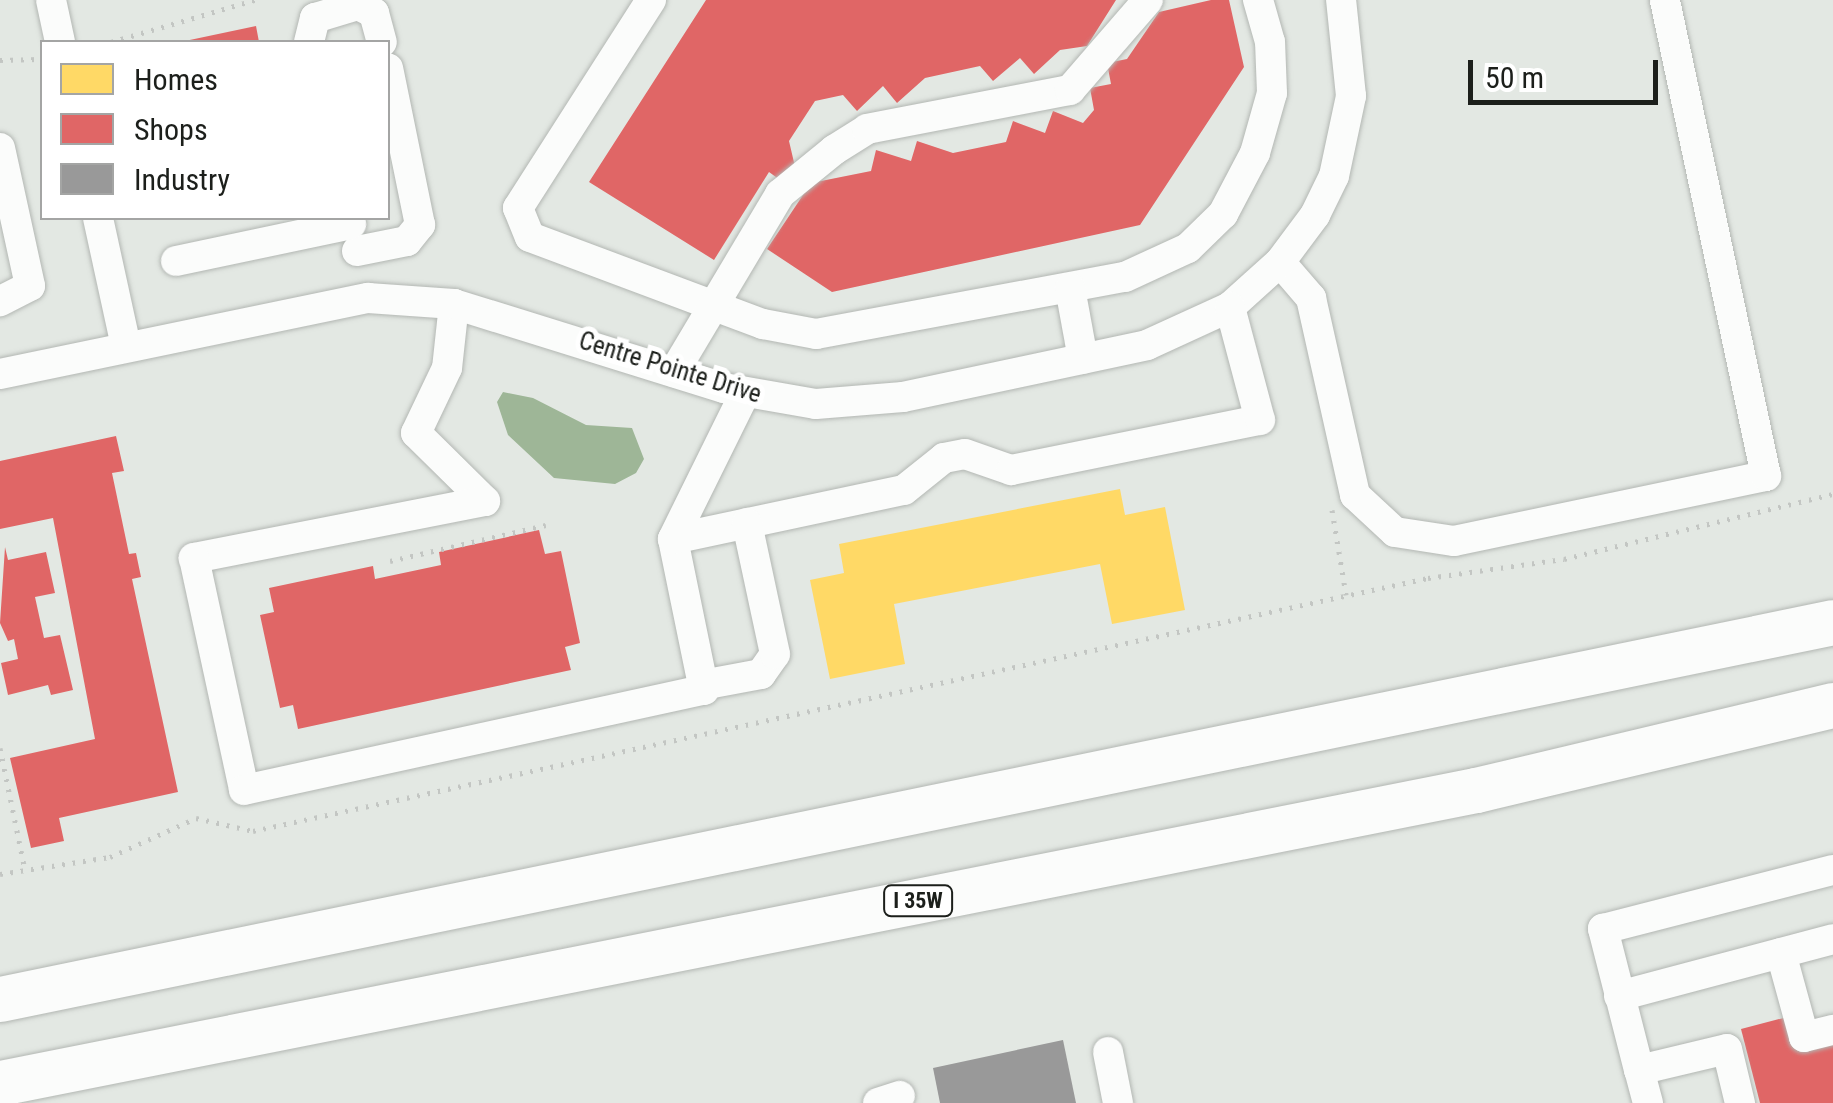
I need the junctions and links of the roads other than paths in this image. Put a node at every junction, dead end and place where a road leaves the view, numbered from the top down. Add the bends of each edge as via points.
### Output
1 (51, 0) edge
2 (651, 0) edge
3 (1148, 0) edge
4 (1258, 0) edge
5 (1342, 0) edge
6 (1664, 0) edge
7 (60, 40) edge
8 (310, 40) edge
9 (381, 40) edge
10 (390, 78) edge
11 (0, 148) edge
12 (98, 220) edge
13 (352, 231) edge
14 (176, 262) dead end
15 (1280, 262) junction
16 (1070, 288) junction
17 (368, 298) junction
18 (0, 302) edge
19 (454, 304) junction
20 (712, 306) junction
21 (1230, 307) junction
22 (126, 346) junction
23 (1083, 358) junction
24 (674, 372) junction
25 (0, 374) edge
26 (746, 393) junction
27 (747, 524) junction
28 (673, 539) junction
29 (1833, 622) edge
30 (702, 684) junction
31 (1833, 705) edge
32 (1833, 870) edge
33 (1833, 939) edge
34 (1781, 953) junction
35 (1619, 996) junction
36 (0, 999) edge
37 (1833, 1030) edge
38 (1108, 1052) dead end
39 (1640, 1070) junction
40 (0, 1083) edge
41 (1118, 1103) edge
42 (1648, 1103) edge
43 (1740, 1103) edge

1 - 7 street
2 - 20 street via 518,208 530,237
3 - 20 street via 1070,90 867,130 834,150 780,194
4 - 16 street via 1270,42 1272,93 1255,153 1222,214 1188,248 1125,277
5 - 15 street, Centre Pointe Drive via 1351,57 1346,134 1315,215
6 - 15 street via 1766,476 1454,542 1394,532 1355,495 1311,298
8 - 9 street via 315,18 358,5 374,13
10 - 13 street via 420,225 407,240
11 - 18 street via 30,286
12 - 22 street
13 - 14 street
13 - 17 street
15 - 21 street, Centre Pointe Drive
16 - 20 street via 816,334
16 - 23 street
17 - 19 street, Centre Pointe Drive
17 - 22 street, Centre Pointe Drive
19 - 24 street, Centre Pointe Drive
19 - 30 street via 447,368 416,433 485,501 194,558 244,790 704,690
20 - 24 street
21 - 23 street, Centre Pointe Drive via 1147,345
21 - 27 street via 1260,420 1010,470 965,454 944,458 904,490
22 - 25 street, Centre Pointe Drive
23 - 26 street, Centre Pointe Drive via 863,403
24 - 26 street, Centre Pointe Drive
26 - 28 street
27 - 28 street
27 - 30 street via 776,654 760,674
28 - 30 street
29 - 36 highway
31 - 40 highway, I 35W via 1476,790
32 - 35 street via 1603,930
33 - 34 street
34 - 35 street
34 - 37 street via 1804,1037
35 - 39 street
38 - 41 street
39 - 42 street
39 - 43 street via 1727,1049

